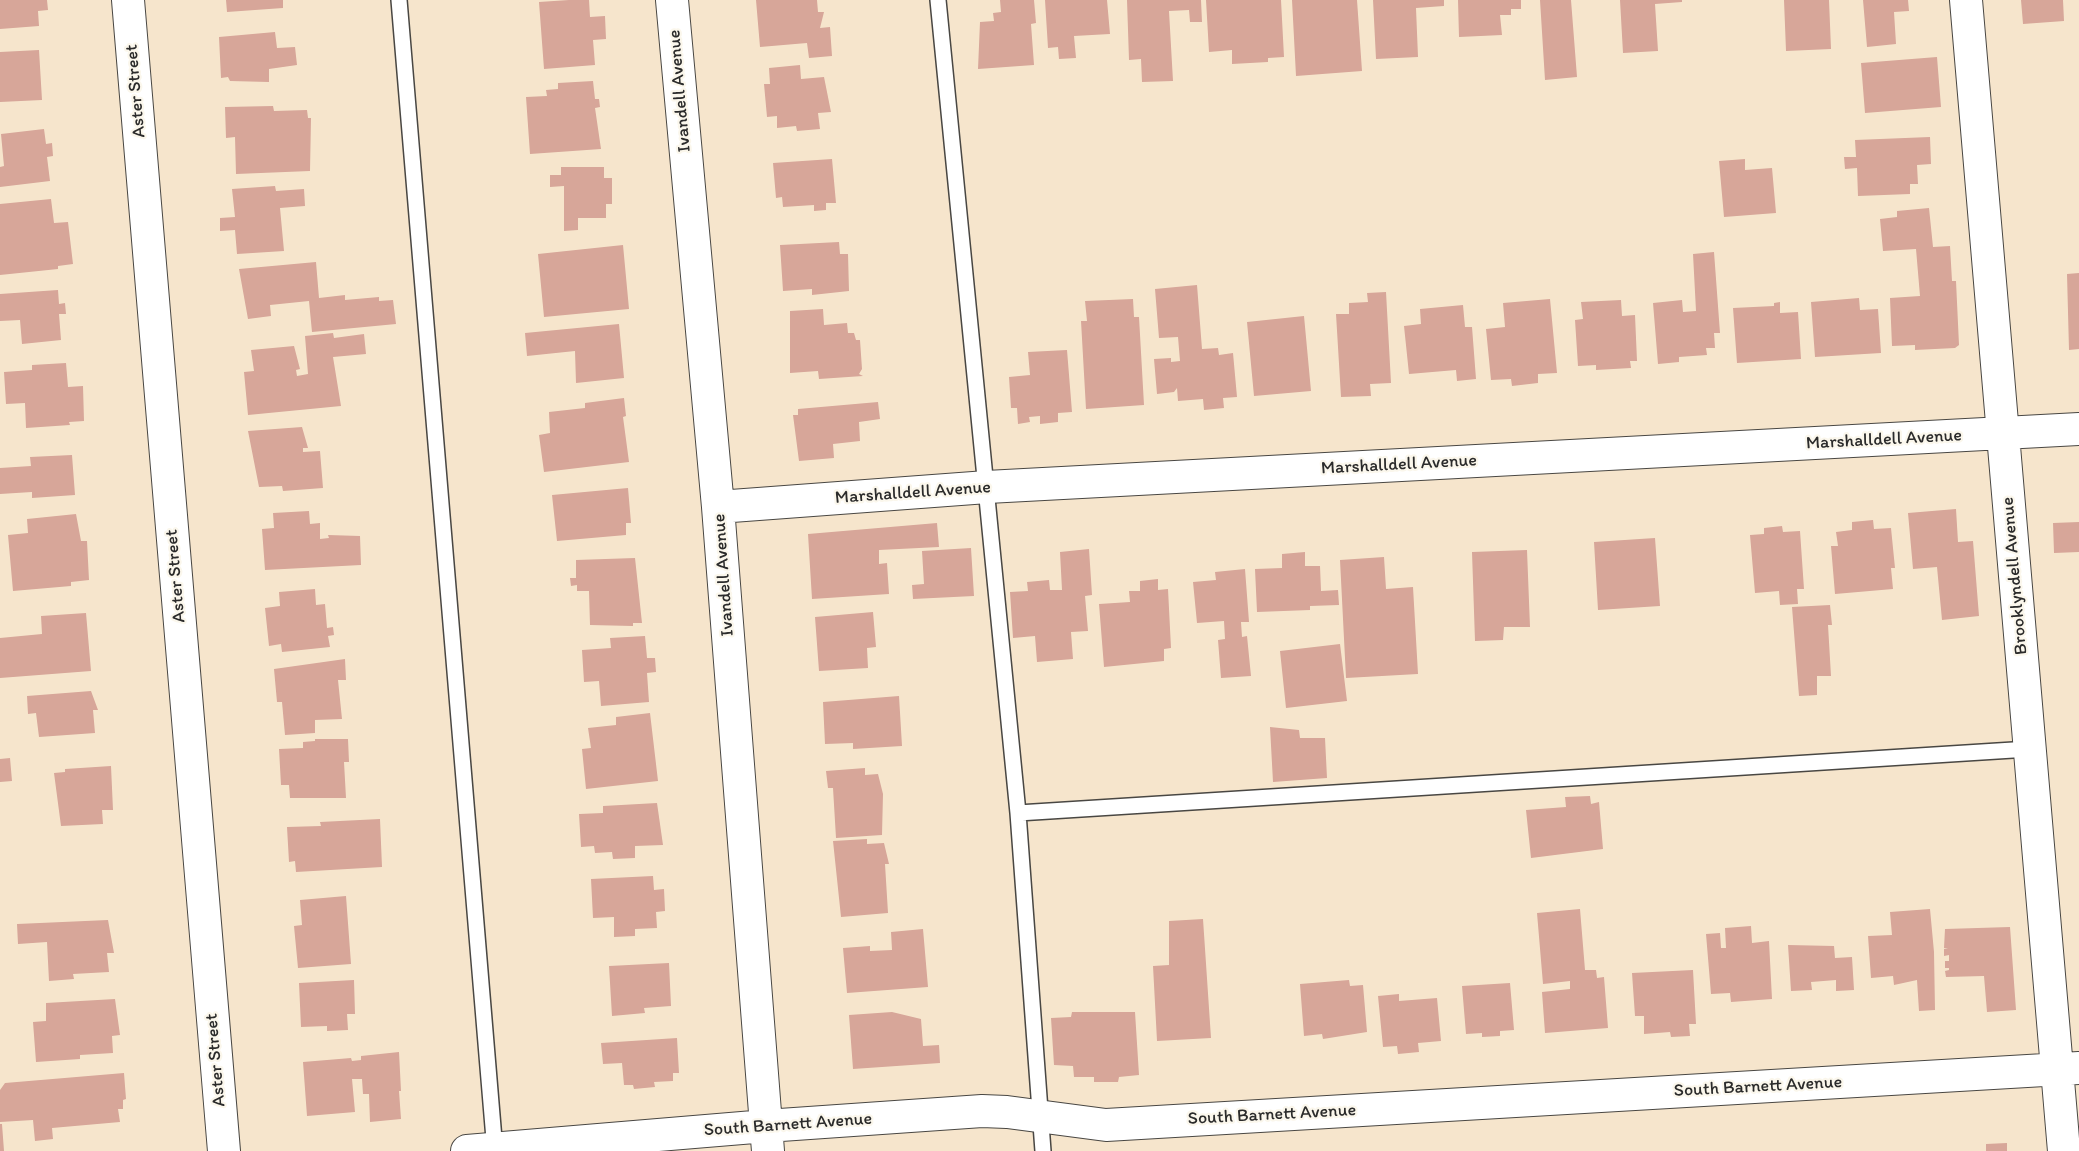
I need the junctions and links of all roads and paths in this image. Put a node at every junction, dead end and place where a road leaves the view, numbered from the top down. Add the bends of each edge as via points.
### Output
1 (129, 0) edge
2 (399, 0) edge
3 (672, 0) edge
4 (938, 0) edge
5 (1966, 0) edge
6 (2079, 429) edge
7 (2003, 434) junction
8 (987, 487) junction
9 (718, 507) junction
10 (2029, 749) junction
11 (1018, 813) junction
12 (2068, 1069) edge
13 (1040, 1117) junction
14 (767, 1139) edge
15 (485, 1150) edge
16 (224, 1151) edge
17 (1043, 1151) edge
18 (2064, 1151) edge

1 - 16 street, Aster Street
2 - 15 lane
3 - 9 street, Ivandell Avenue
4 - 8 lane
5 - 7 street, Brooklyndell Avenue
6 - 7 street, Marshalldell Avenue
7 - 8 street, Marshalldell Avenue
7 - 10 street, Brooklyndell Avenue
8 - 9 street, Marshalldell Avenue
8 - 11 lane
9 - 14 street, Ivandell Avenue
10 - 11 lane
10 - 12 street, Brooklyndell Avenue
11 - 13 lane
12 - 13 street, South Barnett Avenue via 1106,1125
12 - 18 street, Brooklyndell Avenue
13 - 14 street, South Barnett Avenue via 981,1111
13 - 17 lane
14 - 15 street, South Barnett Avenue

